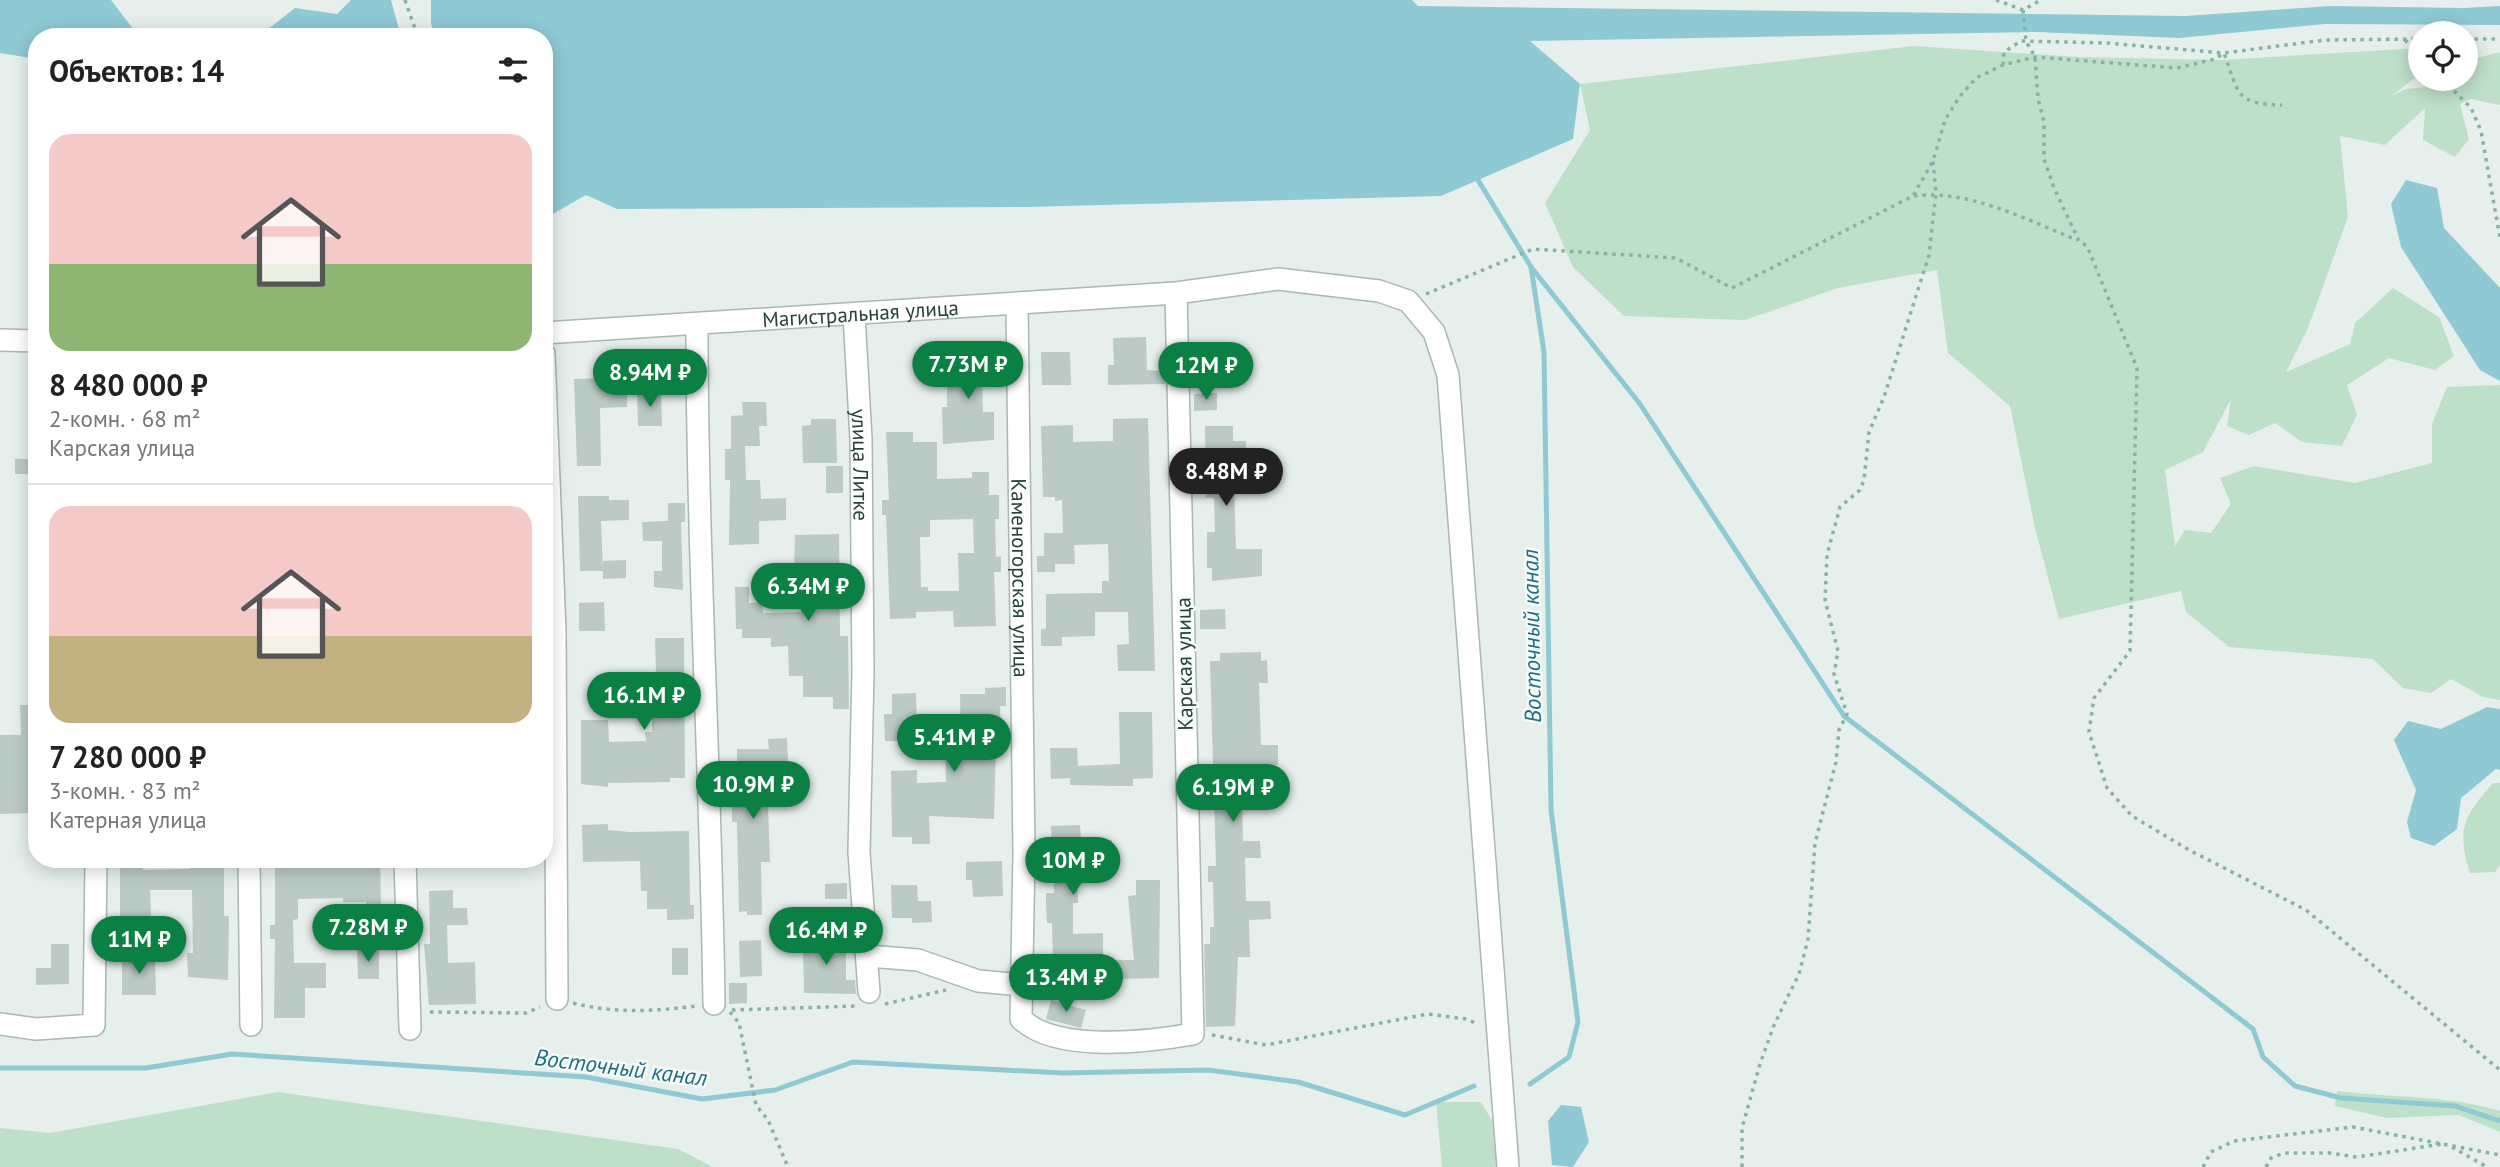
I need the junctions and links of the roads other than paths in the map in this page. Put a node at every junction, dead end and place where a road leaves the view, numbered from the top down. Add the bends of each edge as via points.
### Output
1 (1177, 293) junction
2 (1017, 305) junction
3 (854, 315) junction
4 (697, 324) junction
5 (553, 332) edge
6 (0, 340) edge
7 (28, 341) edge
8 (553, 581) edge
9 (96, 868) edge
10 (249, 868) edge
11 (405, 868) edge
12 (867, 956) junction
13 (1022, 985) junction
14 (869, 992) dead end
15 (557, 999) dead end
16 (721, 1007) road end
17 (1021, 1018) joint
18 (0, 1024) edge
19 (251, 1025) dead end
20 (410, 1029) dead end
21 (1508, 1167) edge

1 - 2 street, Магистральная улица
1 - 17 street, Карская улица via 1192,1034 1160,1040 1079,1041 1049,1035
1 - 21 street, Магистральная улица via 1279,279 1379,291 1408,301 1434,332 1448,375
2 - 3 street, Магистральная улица
2 - 13 street, Каменогорская улица
3 - 4 street, Магистральная улица
3 - 12 street, улица Литке via 863,672 859,852
4 - 5 street, Магистральная улица
4 - 16 street via 697,427
6 - 7 street
8 - 15 street
9 - 18 street via 94,1025 36,1029
10 - 19 street
11 - 20 street
12 - 13 street via 918,960 978,981
12 - 14 street, улица Литке
13 - 17 street, Каменогорская улица

